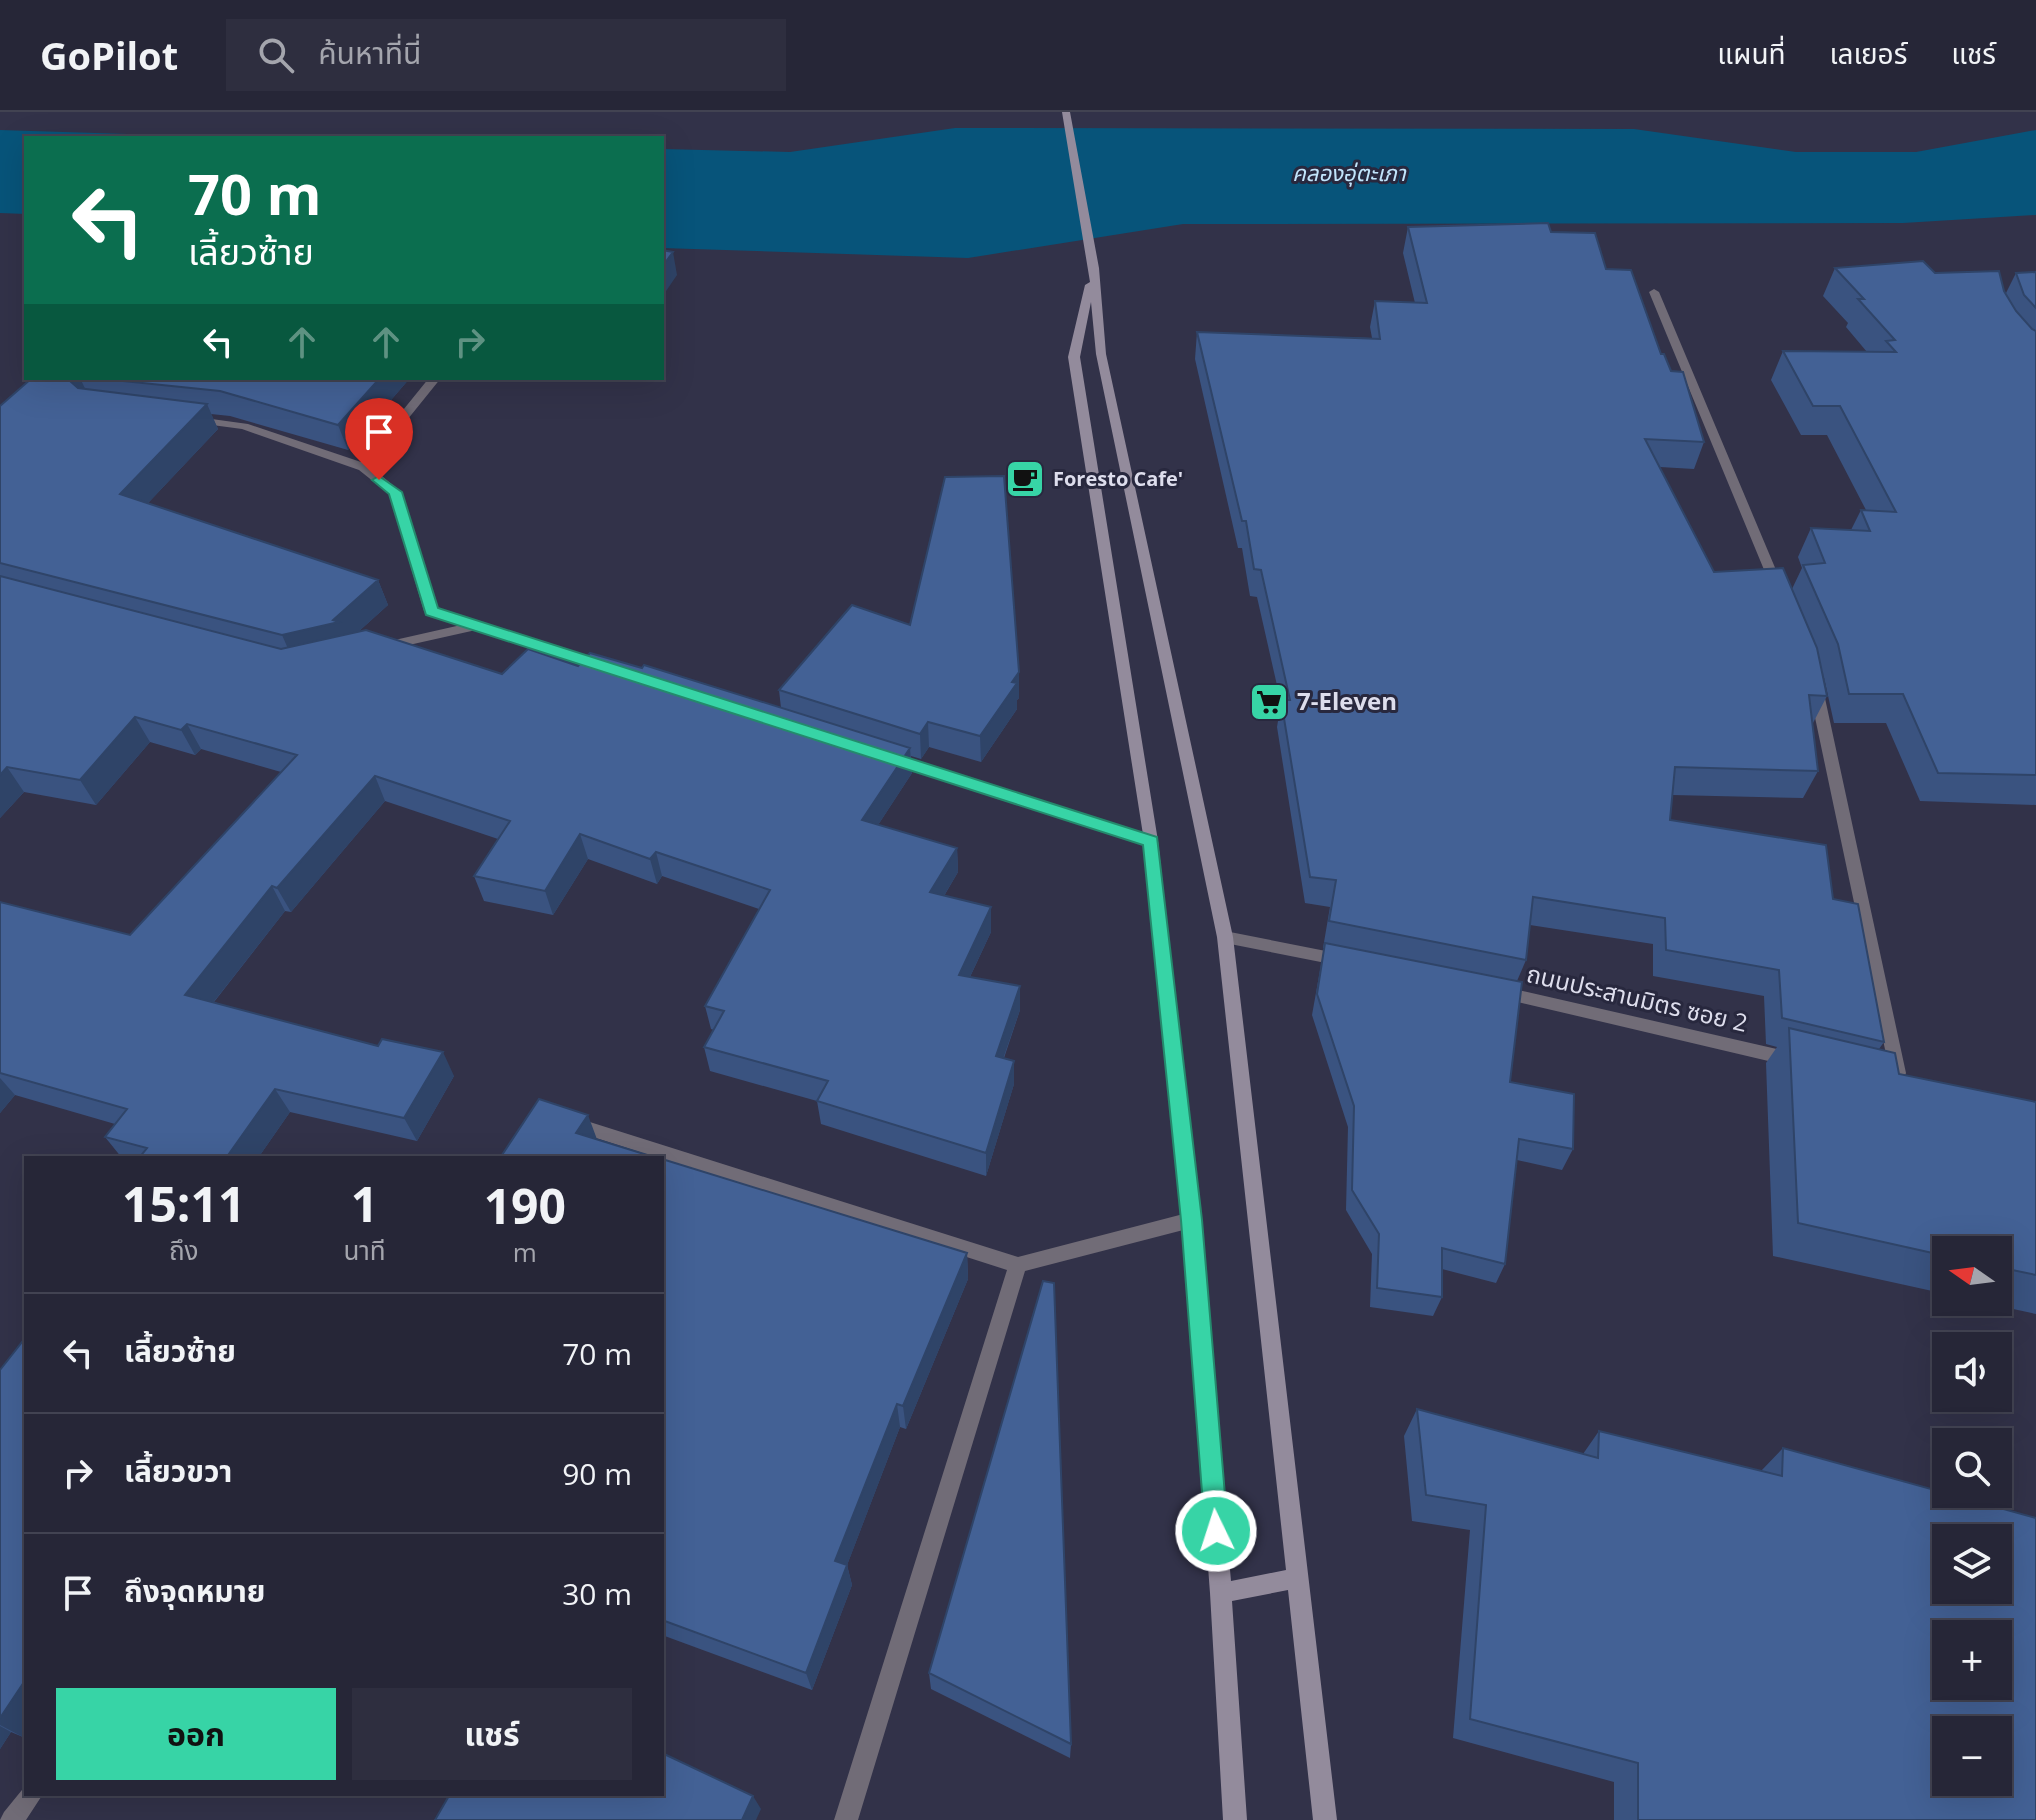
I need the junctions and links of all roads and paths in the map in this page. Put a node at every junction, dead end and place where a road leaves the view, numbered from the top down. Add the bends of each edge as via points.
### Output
1 (1066, 112) edge
2 (1094, 268) junction
3 (1654, 292) dead end
4 (433, 380) edge
5 (183, 419) edge
6 (363, 467) junction
7 (1783, 601) edge
8 (476, 626) junction
9 (369, 650) edge
10 (611, 669) edge
11 (1813, 674) edge
12 (881, 755) edge
13 (1151, 841) junction
14 (1225, 937) junction
15 (1362, 964) edge
16 (1483, 989) edge
17 (1808, 1064) edge
18 (1894, 1084) edge
19 (556, 1118) edge
20 (1191, 1220) junction
21 (1018, 1265) junction
22 (1297, 1578) junction
23 (1221, 1593) junction
24 (30, 1796) edge
25 (12, 1820) edge
26 (846, 1820) edge
27 (1235, 1820) edge
28 (1325, 1820) edge

1 - 2 main road
2 - 13 main road via 1074,357
2 - 14 main road via 1101,354
3 - 7 street
4 - 6 street
5 - 6 street via 244,426
6 - 8 street via 395,492 431,611
8 - 9 street
8 - 10 street
11 - 18 street
12 - 13 street
13 - 20 main road
14 - 15 street
14 - 22 main road
16 - 17 street, ถนนประสานมิตร ซอย 2
19 - 21 street
20 - 21 street
20 - 23 main road
21 - 26 street
22 - 23 main road
22 - 28 main road
23 - 27 main road
24 - 25 street

